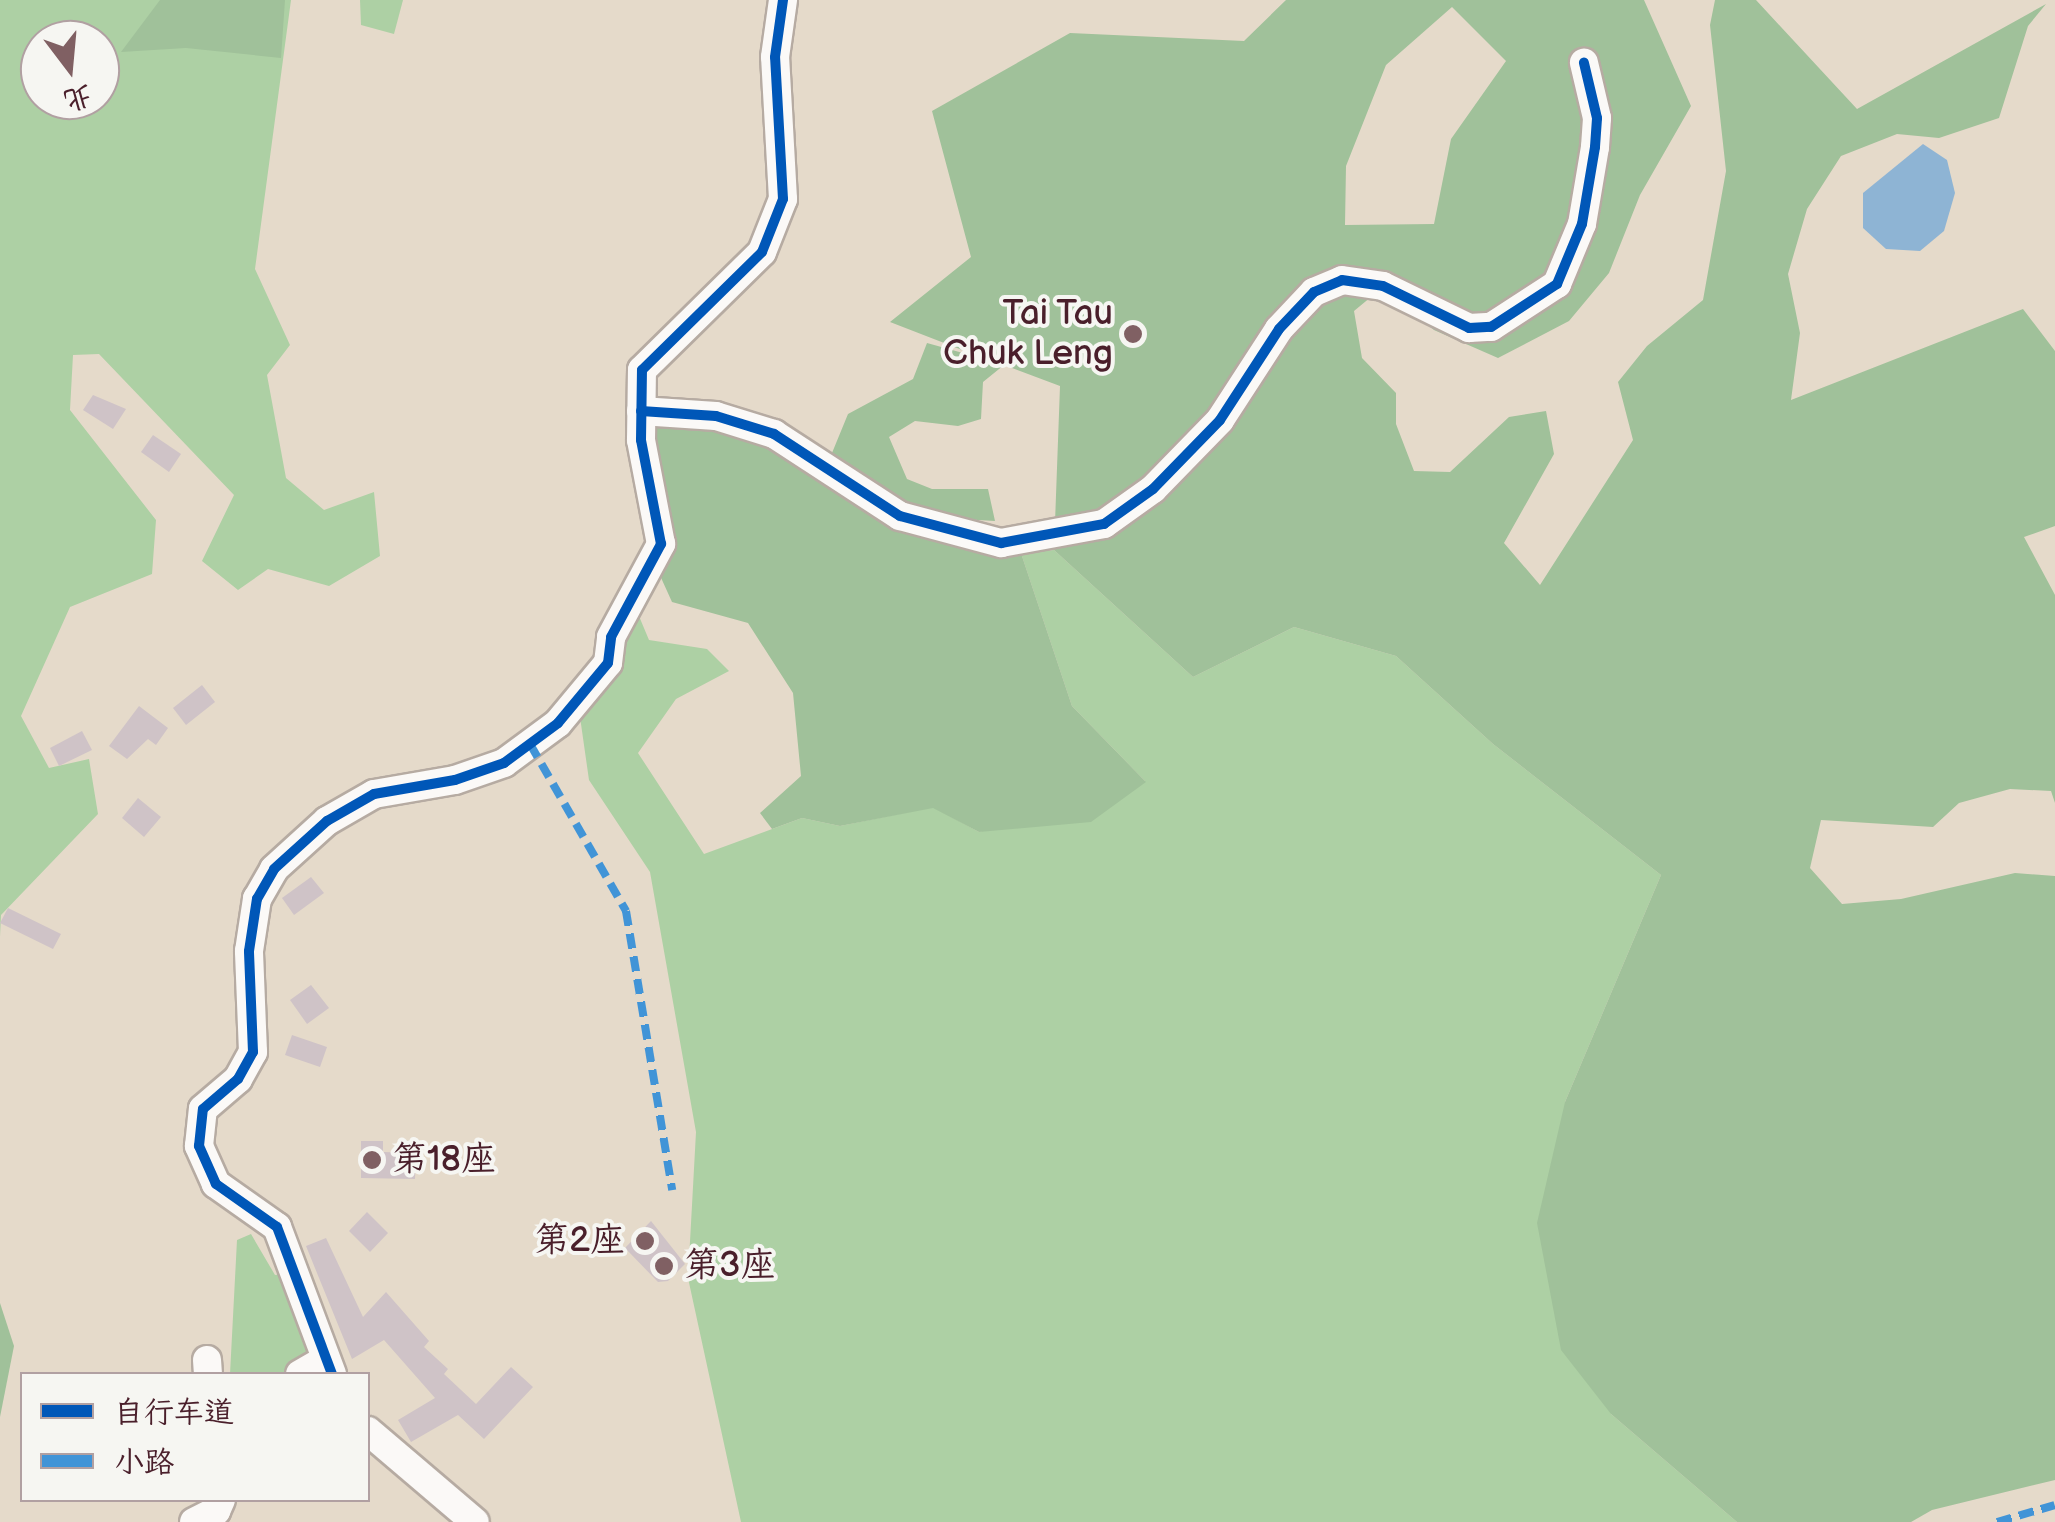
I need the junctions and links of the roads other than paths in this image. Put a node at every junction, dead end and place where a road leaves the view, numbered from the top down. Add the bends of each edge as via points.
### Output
1 (783, 0) edge
2 (1584, 63) dead end
3 (642, 411) junction
4 (318, 1370) edge
5 (370, 1433) edge
6 (475, 1522) edge

1 - 3 street via 774,58 782,199 762,252 642,370
2 - 3 street via 1597,118 1595,148 1582,224 1557,284 1491,328 1468,328 1383,286 1342,280 1314,292 1279,329 1220,420 1154,489 1104,524 1001,543 900,516 774,434 716,416
3 - 4 street via 641,440 661,544 612,637 608,662 558,723 504,763 456,780 374,794 327,821 274,869 258,899 249,951 254,1052 238,1079 203,1109 197,1136 212,1180 277,1227
5 - 6 street

